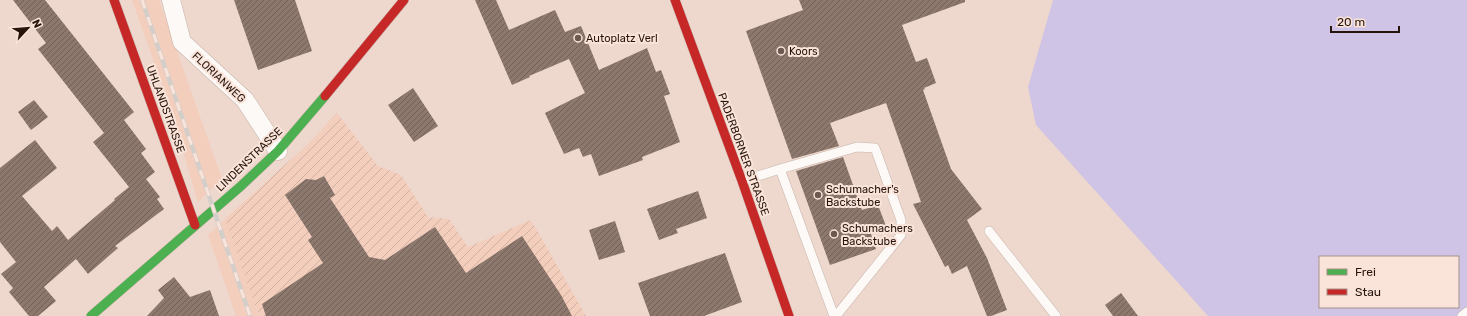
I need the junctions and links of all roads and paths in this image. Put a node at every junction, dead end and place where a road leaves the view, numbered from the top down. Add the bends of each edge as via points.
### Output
1 (114, 0) edge
2 (171, 0) edge
3 (404, 0) edge
4 (675, 0) edge
5 (278, 151) junction
6 (780, 169) junction
7 (742, 181) junction
8 (195, 225) junction
9 (989, 231) dead end
10 (1467, 312) edge
11 (91, 316) edge
12 (789, 316) edge
13 (835, 316) edge
14 (1056, 316) edge
15 (1462, 316) edge

1 - 8 street, UHLANDSTRASSE
2 - 5 street, FLORIANWEG via 182,42 245,100
3 - 5 street, LINDENSTRASSE
4 - 7 street, PADERBORNER STRASSE
5 - 8 street, LINDENSTRASSE
6 - 7 lane
6 - 13 lane
6 - 13 lane via 857,147 875,148 901,220 901,235
7 - 12 street, PADERBORNER STRASSE
8 - 11 street, LINDENSTRASSE
9 - 14 lane
10 - 15 lane

